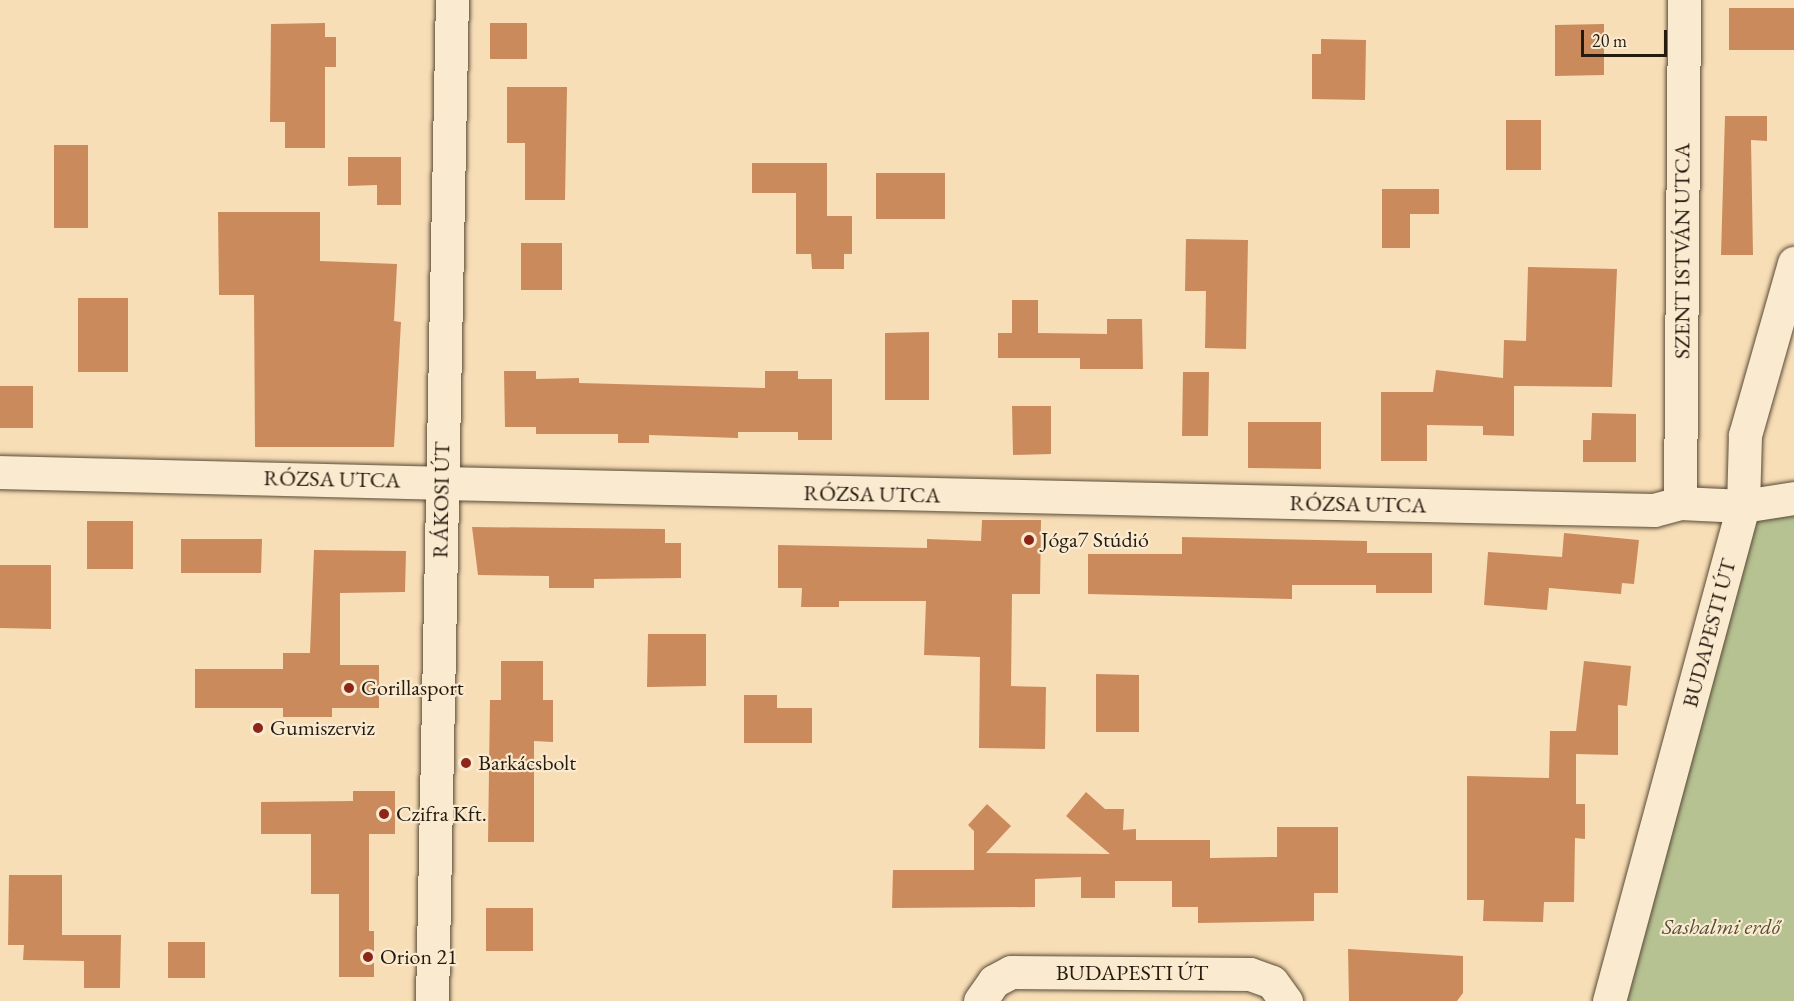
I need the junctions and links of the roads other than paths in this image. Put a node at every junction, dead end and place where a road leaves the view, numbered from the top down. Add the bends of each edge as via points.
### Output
1 (452, 0) edge
2 (1684, 0) edge
3 (1794, 263) edge
4 (0, 472) edge
5 (442, 483) junction
6 (1794, 498) edge
7 (1680, 503) junction
8 (1743, 506) junction
9 (432, 1001) edge
10 (980, 1001) edge
11 (1286, 1001) edge
12 (1609, 1001) edge

1 - 5 street, RÁKOSI ÚT
2 - 7 street, SZENT ISTVÁN UTCA
3 - 8 street, BUDAPESTI ÚT via 1745,435
4 - 5 street, RÓZSA UTCA
5 - 7 street, RÓZSA UTCA via 1642,510
5 - 9 street, RÁKOSI ÚT
6 - 8 street, RÓZSA UTCA
7 - 8 street, RÓZSA UTCA
8 - 12 street, BUDAPESTI ÚT
10 - 11 street, BUDAPESTI ÚT via 994,981 1011,972 1250,974 1272,982

